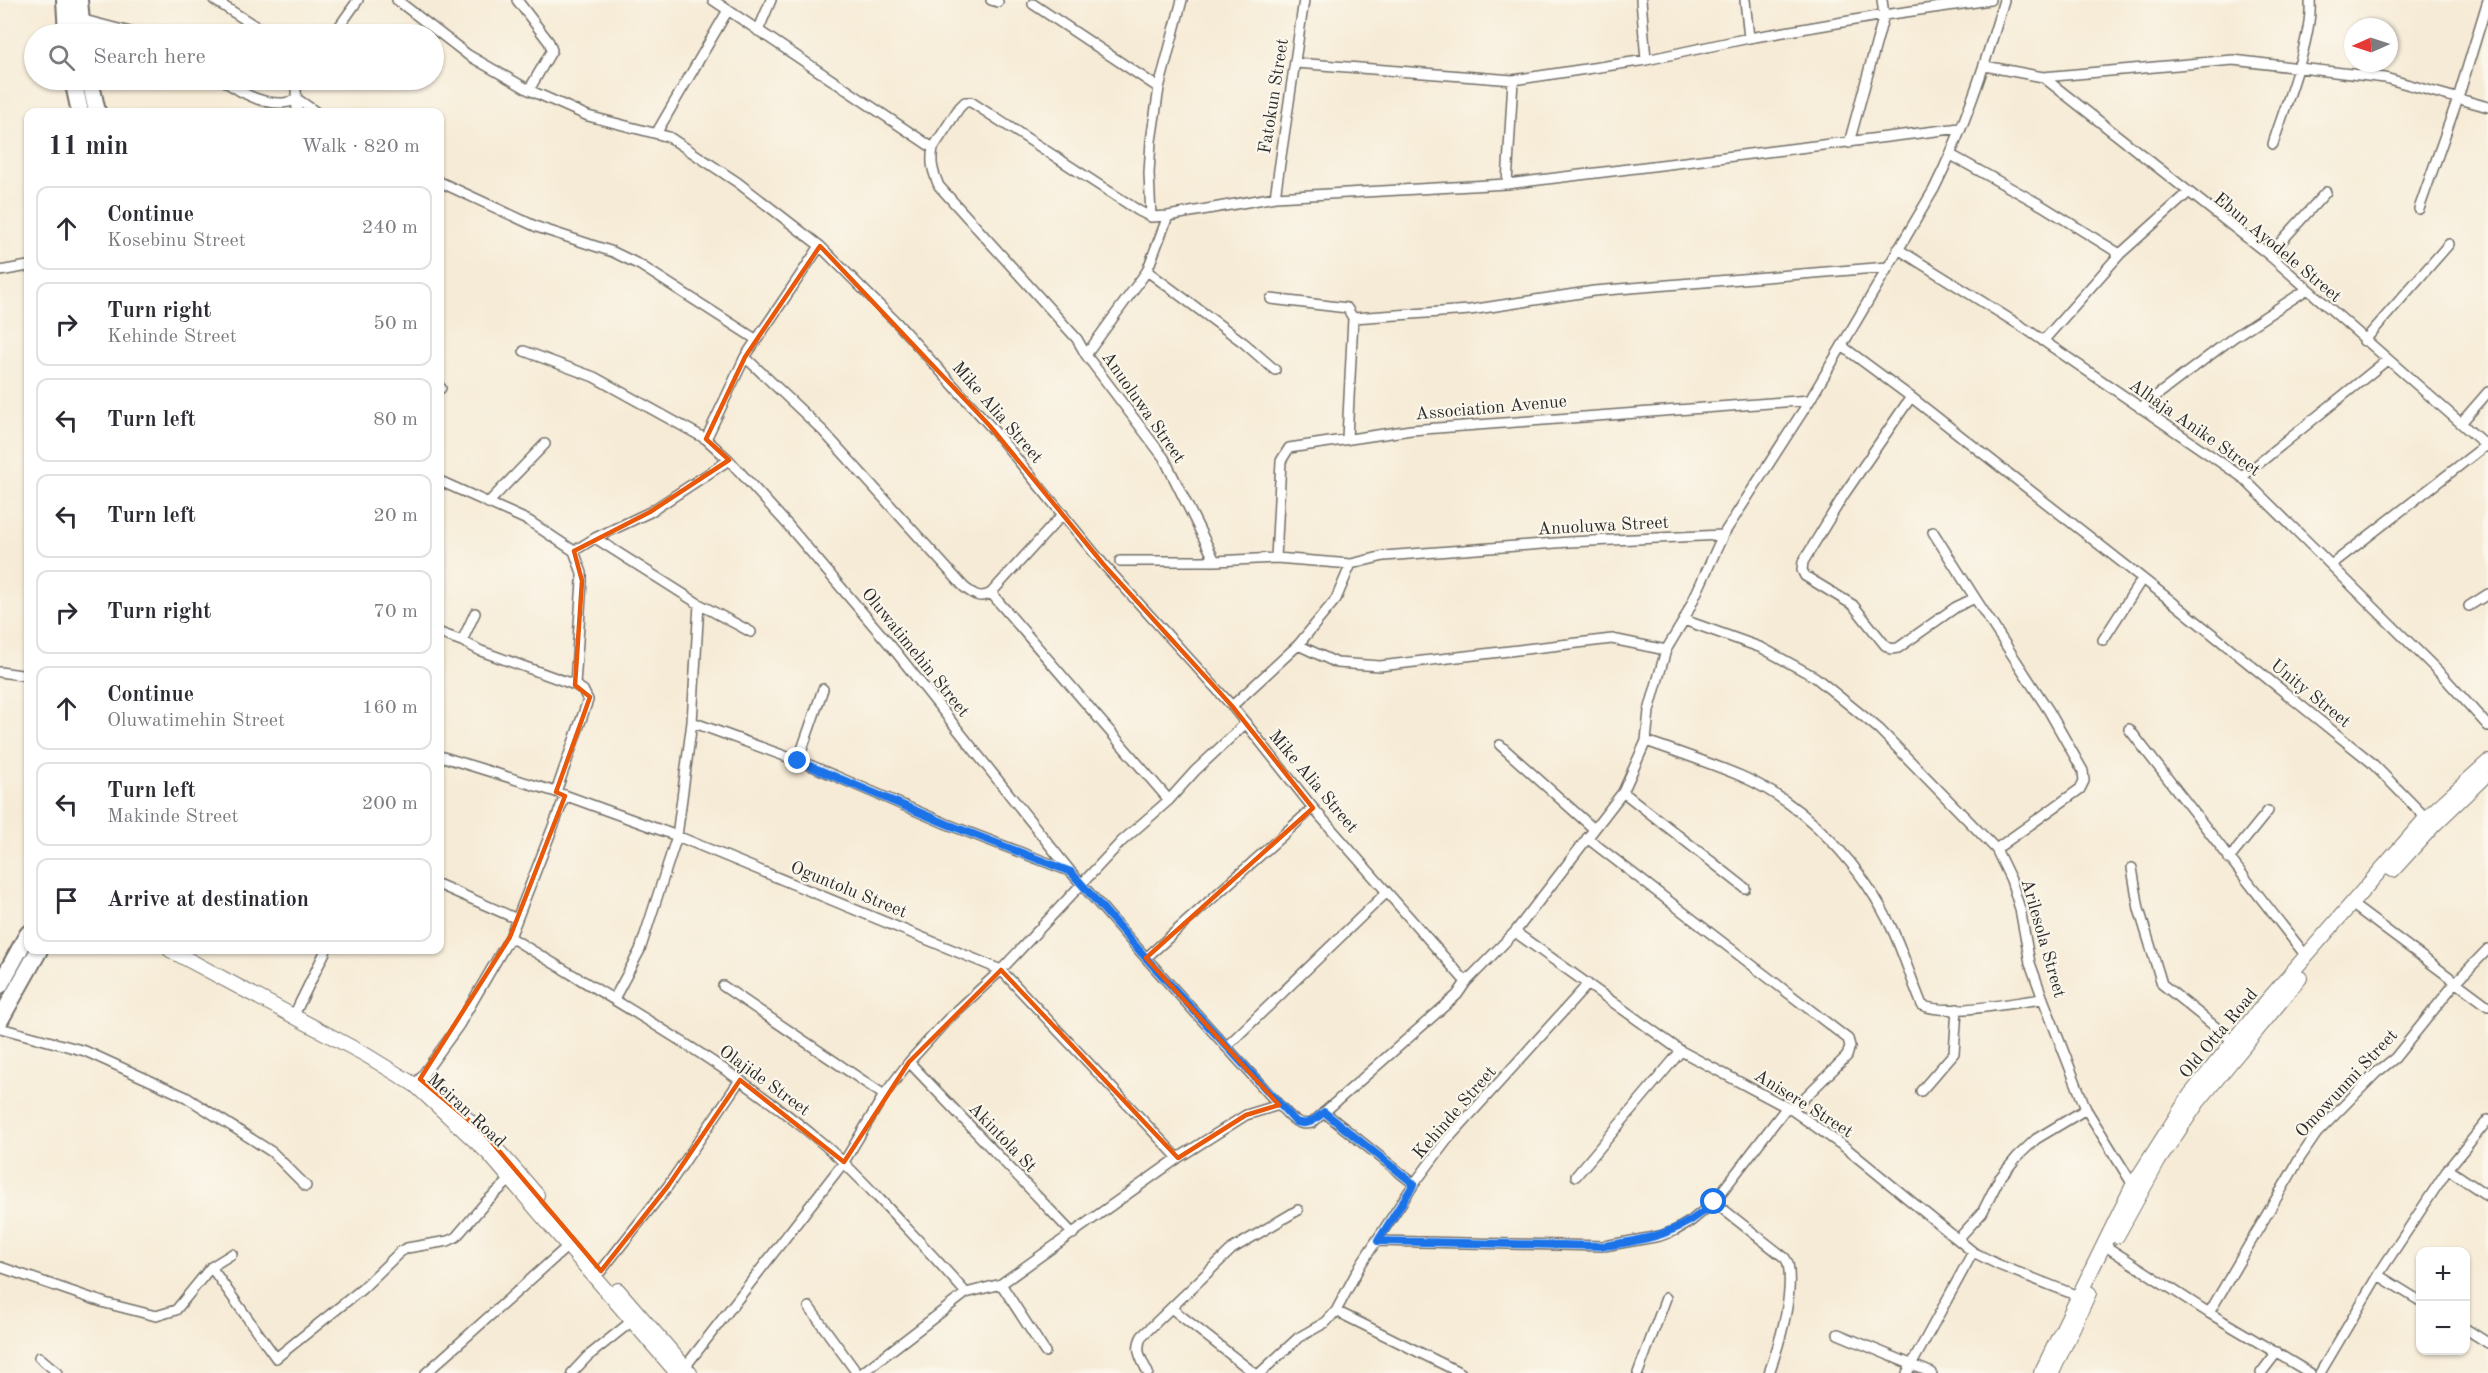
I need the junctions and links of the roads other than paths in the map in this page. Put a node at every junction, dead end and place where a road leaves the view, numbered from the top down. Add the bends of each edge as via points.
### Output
1 (65, 0) edge
2 (79, 0) edge
3 (358, 0) edge
4 (397, 0) edge
5 (517, 0) edge
6 (713, 0) edge
7 (771, 0) edge
8 (1182, 0) edge
9 (1304, 0) edge
10 (1641, 0) edge
11 (1745, 0) edge
12 (1882, 0) edge
13 (1990, 0) edge
14 (2004, 0) edge
15 (2310, 0) edge
16 (2488, 0) edge
17 (219, 1) edge
18 (1033, 4) dead end
19 (728, 10) junction
20 (1884, 15) junction
21 (66, 24) edge
22 (81, 24) edge
23 (253, 24) edge
24 (341, 24) edge
25 (428, 24) edge
26 (758, 31) junction
27 (444, 36) edge
28 (1749, 39) junction
29 (1646, 60) junction
30 (1296, 63) junction
31 (1985, 66) junction
32 (2297, 67) junction
33 (2043, 77) junction
34 (1513, 80) junction
35 (1159, 88) junction
36 (76, 90) edge
37 (92, 90) edge
38 (237, 90) edge
39 (296, 90) edge
40 (529, 90) junction
41 (2458, 98) junction
42 (297, 99) junction
43 (2488, 107) edge
44 (79, 108) edge
45 (96, 108) edge
46 (297, 108) edge
47 (310, 108) edge
48 (1960, 128) junction
49 (657, 132) junction
50 (1849, 143) junction
51 (2273, 144) dead end
52 (933, 148) junction
53 (1951, 155) junction
54 (444, 184) edge
55 (1507, 184) junction
56 (2326, 192) dead end
57 (2188, 193) junction
58 (1275, 197) junction
59 (2420, 209) dead end
60 (1168, 216) junction
61 (1151, 217) junction
62 (2449, 244) dead end
63 (820, 246) junction
64 (1898, 249) junction
65 (2120, 254) junction
66 (2269, 255) junction
67 (24, 267) edge
68 (1888, 267) junction
69 (0, 271) edge
70 (1148, 271) junction
71 (2306, 290) junction
72 (1271, 299) dead end
73 (1353, 318) junction
74 (757, 340) junction
75 (2364, 340) junction
76 (2043, 341) junction
77 (1842, 346) junction
78 (524, 351) dead end
79 (1086, 355) junction
80 (745, 357) junction
81 (2387, 360) junction
82 (1275, 370) dead end
83 (2488, 392) edge
84 (1911, 396) junction
85 (1810, 400) junction
86 (2140, 408) junction
87 (2462, 423) junction
88 (1347, 438) junction
89 (706, 439) junction
90 (545, 444) dead end
91 (2487, 446) edge
92 (729, 460) junction
93 (2242, 477) junction
94 (444, 483) edge
95 (488, 503) junction
96 (1063, 514) junction
97 (1933, 532) dead end
98 (1723, 536) junction
99 (595, 538) junction
100 (574, 551) junction
101 (1276, 558) junction
102 (1120, 561) dead end
103 (1215, 561) junction
104 (1351, 564) junction
105 (2331, 565) junction
106 (2142, 579) junction
107 (991, 593) junction
108 (2488, 594) edge
109 (1975, 597) junction
110 (699, 604) junction
111 (2469, 606) dead end
112 (475, 613) dead end
113 (1684, 620) junction
114 (751, 632) dead end
115 (444, 634) edge
116 (2103, 640) dead end
117 (462, 641) junction
118 (1298, 645) junction
119 (1666, 650) junction
120 (0, 672) edge
121 (24, 675) edge
122 (575, 685) junction
123 (823, 688) dead end
124 (1232, 706) junction
125 (692, 722) junction
126 (1246, 723) junction
127 (2488, 726) edge
128 (2129, 729) dead end
129 (1647, 741) junction
130 (1500, 745) dead end
131 (444, 757) edge
132 (798, 761) junction
133 (2488, 762) edge
134 (2488, 774) edge
135 (1623, 792) junction
136 (561, 794) junction
137 (1169, 800) junction
138 (1313, 808) junction
139 (2268, 811) dead end
140 (2426, 818) junction
141 (1594, 829) junction
142 (677, 836) junction
143 (1587, 838) junction
144 (1996, 849) junction
145 (2229, 858) junction
146 (2132, 868) dead end
147 (1071, 872) junction
148 (1083, 884) junction
149 (444, 887) edge
150 (1745, 888) dead end
151 (1387, 892) junction
152 (2358, 909) junction
153 (517, 919) junction
154 (1515, 932) junction
155 (510, 937) junction
156 (24, 941) edge
157 (2488, 949) edge
158 (37, 954) edge
159 (177, 954) edge
160 (197, 954) edge
161 (324, 954) edge
162 (2306, 956) junction
163 (1146, 958) junction
164 (1001, 970) junction
165 (1466, 982) junction
166 (2456, 982) junction
167 (1588, 984) junction
168 (0, 985) edge
169 (723, 986) dead end
170 (614, 999) junction
171 (2043, 999) junction
172 (2488, 1006) edge
173 (1956, 1009) junction
174 (297, 1010) junction
175 (0, 1020) edge
176 (0, 1028) edge
177 (2234, 1041) junction
178 (1226, 1047) junction
179 (1681, 1051) junction
180 (909, 1062) junction
181 (740, 1080) junction
182 (418, 1082) junction
183 (1921, 1091) dead end
184 (884, 1095) junction
185 (1279, 1105) junction
186 (1789, 1109) junction
187 (2086, 1109) junction
188 (454, 1112) junction
189 (1324, 1112) junction
190 (2488, 1120) edge
191 (1178, 1158) junction
192 (844, 1162) junction
193 (2448, 1169) junction
194 (1576, 1176) dead end
195 (511, 1179) junction
196 (1414, 1184) junction
197 (2133, 1185) junction
198 (306, 1186) dead end
199 (2488, 1196) edge
200 (1714, 1202) junction
201 (1298, 1209) dead end
202 (1072, 1234) junction
203 (1958, 1239) junction
204 (1378, 1241) junction
205 (568, 1245) junction
206 (2110, 1249) junction
207 (1973, 1252) junction
208 (232, 1254) dead end
209 (0, 1267) edge
210 (211, 1267) junction
211 (601, 1271) junction
212 (2378, 1275) junction
213 (1001, 1284) junction
214 (966, 1293) junction
215 (2078, 1296) junction
216 (1666, 1298) dead end
217 (2416, 1298) edge
218 (809, 1307) dead end
219 (1171, 1308) junction
220 (1336, 1311) junction
221 (2209, 1313) junction
222 (632, 1321) junction
223 (2470, 1332) edge
224 (1838, 1334) dead end
225 (2488, 1343) edge
226 (1045, 1352) dead end
227 (2277, 1352) junction
228 (39, 1357) dead end
229 (1912, 1364) junction
230 (684, 1371) edge
231 (58, 1373) edge
232 (426, 1373) edge
233 (572, 1373) edge
234 (862, 1373) edge
235 (1148, 1373) edge
236 (1254, 1373) edge
237 (1260, 1373) edge
238 (1461, 1373) edge
239 (1638, 1373) edge
240 (1769, 1373) edge
241 (1907, 1373) edge
242 (1932, 1373) edge
243 (2041, 1373) edge
244 (2052, 1373) edge
245 (2261, 1373) edge
246 (2310, 1373) edge
247 (2320, 1373) edge

1 - 21 highway
2 - 22 highway
3 - 24 street
4 - 25 street, Mike Alia Street
5 - 40 street via 552,50
6 - 19 street
7 - 26 street
8 - 35 street
9 - 30 street, Fatokun Street
10 - 29 street
11 - 28 street
12 - 20 street
13 - 20 street
14 - 31 street
15 - 32 street via 2311,11
16 - 41 street
17 - 23 street
18 - 35 street
19 - 26 street
19 - 49 street
20 - 28 street
20 - 50 street
26 - 52 street
27 - 40 street, Mike Alia Street
28 - 29 street
29 - 34 street
30 - 34 street
30 - 58 street, Fatokun Street
31 - 33 street
31 - 48 street
32 - 33 street via 2233,60
32 - 41 street via 2393,79
32 - 51 street
33 - 57 street, Ebun Ayodele Street
34 - 55 street
35 - 61 street via 1149,173
36 - 44 highway
37 - 45 highway
38 - 42 street via 261,100 288,103
39 - 42 street
40 - 49 street, Mike Alia Street via 588,116
41 - 43 street
41 - 59 street
42 - 46 street
42 - 47 street
48 - 50 street
48 - 53 street
49 - 63 street, Mike Alia Street via 737,182
50 - 55 street
52 - 61 street via 960,108 971,102
52 - 79 street, Anuoluwa Street via 931,160 939,186 1077,339
53 - 64 street
53 - 65 street via 2041,204
54 - 74 street via 537,227 640,265
55 - 58 street
56 - 66 street
57 - 65 street
57 - 66 street, Ebun Ayodele Street
58 - 60 street
60 - 61 street
60 - 70 street
62 - 75 street
63 - 74 street
63 - 96 street, Mike Alia Street via 913,341
64 - 68 street
64 - 76 street, Alhaja Anike Street
65 - 76 street
66 - 71 street, Ebun Ayodele Street
67 - 69 street
68 - 73 street via 1594,291 1470,310
68 - 77 street
70 - 79 street
70 - 82 street
71 - 75 street, Ebun Ayodele Street
71 - 86 street via 2234,337
72 - 73 street via 1347,308
73 - 88 street
74 - 80 street
75 - 81 street, Ebun Ayodele Street
76 - 86 street, Alhaja Anike Street
77 - 84 street, Unity Street
77 - 85 street
78 - 89 street, Oluwatimehin Street via 594,377
79 - 103 street, Anuoluwa Street via 1164,458
80 - 89 street
80 - 107 street via 823,431 964,587 976,596
81 - 87 street, Ebun Ayodele Street
81 - 93 street
83 - 87 street
84 - 106 street, Unity Street
84 - 109 street via 1845,493 1803,562 1802,570 1805,576 1853,605 1891,649
85 - 88 street, Association Avenue
85 - 98 street
86 - 93 street, Alhaja Anike Street
87 - 91 street, Ebun Ayodele Street
88 - 101 street, Association Avenue via 1289,448 1281,461
89 - 92 street, Oluwatimehin Street
90 - 95 street
91 - 105 street
92 - 99 street via 650,512
92 - 147 street, Oluwatimehin Street via 896,652
93 - 105 street, Alhaja Anike Street
94 - 95 street
95 - 100 street via 529,521
96 - 107 street
96 - 124 street, Mike Alia Street
97 - 109 street
98 - 104 street, Anuoluwa Street via 1569,542 1384,556
98 - 113 street
99 - 100 street
99 - 110 street
100 - 122 street via 582,573
101 - 103 street, Anuoluwa Street
101 - 104 street, Anuoluwa Street
102 - 103 street
104 - 118 street via 1336,599
105 - 127 street, Alhaja Anike Street
106 - 116 street
106 - 140 street, Unity Street via 2371,762
107 - 137 street
108 - 111 street
109 - 144 street via 2049,711 2083,771 2084,781 2080,789
110 - 114 street
110 - 125 street
112 - 117 street
113 - 119 street
113 - 144 street, Arilesola Street via 1762,648 1815,677 1862,714
115 - 117 street
117 - 122 street
118 - 119 street via 1337,663 1380,666 1612,639
118 - 124 street
119 - 129 street via 1649,711
120 - 121 street
122 - 136 street via 587,694 588,700
123 - 132 street
124 - 126 street, Mike Alia Street
125 - 132 street
125 - 142 street
126 - 137 street
126 - 138 street, Mike Alia Street
128 - 145 street
129 - 135 street
129 - 173 street via 1741,776 1782,799 1821,831 1843,853 1879,905 1922,1005 1930,1009
130 - 141 street
131 - 136 street, Oguntolu Street
132 - 147 street
133 - 140 street, Old Otta Road
134 - 152 street, Old Otta Road via 2433,826
135 - 141 street
135 - 150 street
136 - 142 street, Oguntolu Street
136 - 153 street
137 - 148 street via 1121,842
138 - 151 street, Mike Alia Street
138 - 163 street
139 - 145 street
140 - 162 street, Old Otta Road
141 - 143 street
142 - 164 street, Oguntolu Street
142 - 170 street via 640,950
143 - 154 street
143 - 186 street via 1848,1039 1847,1056
144 - 171 street, Arilesola Street via 2011,880 2030,963
145 - 162 street
146 - 177 street via 2139,909 2162,984
147 - 148 street, Oluwatimehin Street
148 - 163 street, Oluwatimehin Street
148 - 164 street
149 - 153 street
151 - 165 street, Mike Alia Street
151 - 178 street
152 - 166 street
152 - 206 street, Old Otta Road via 2198,1102 2159,1160
153 - 155 street
154 - 165 street
154 - 167 street, Anisere Street
155 - 170 street, Olajide Street
155 - 182 street via 459,1025
156 - 168 highway
157 - 166 street, Omowunmi Street
158 - 175 highway
159 - 182 street, Meiran Road
160 - 174 street, Meiran Road
161 - 174 street
162 - 177 street, Old Otta Road
163 - 178 street, Oluwatimehin Street
164 - 180 street
164 - 191 street, Oguntolu Street
165 - 189 street via 1457,995
166 - 172 street
166 - 221 street, Omowunmi Street via 2395,1058 2318,1133
167 - 179 street, Anisere Street
167 - 196 street, Kehinde Street via 1447,1140
169 - 184 street
170 - 181 street, Olajide Street
171 - 173 street
171 - 187 street, Arilesola Street
173 - 183 street via 1954,1053
174 - 182 street, Meiran Road via 386,1056
176 - 198 street via 85,1052 186,1097 272,1152
177 - 197 street, Old Otta Road via 2190,1095
178 - 185 street, Oluwatimehin Street
179 - 186 street, Anisere Street
179 - 194 street
180 - 184 street
180 - 202 street, Akintola St
181 - 192 street, Olajide Street
181 - 211 street via 668,1186
182 - 188 street, Meiran Road
184 - 192 street
185 - 189 street, Oluwatimehin Street via 1296,1122 1305,1124
185 - 191 street via 1246,1115
186 - 200 street
186 - 203 street, Anisere Street via 1846,1148
187 - 197 street, Arilesola Street
187 - 203 street via 2042,1134 2017,1157 1999,1179 1982,1213
188 - 195 street, Meiran Road
188 - 211 street, Meiran Road via 519,1174
189 - 196 street
190 - 193 street
191 - 202 street
192 - 214 street, Olajide Street
192 - 230 street
193 - 199 street
193 - 212 street
195 - 205 street, Meiran Road
195 - 210 street via 456,1237 400,1252 362,1289 276,1358
196 - 204 street, Kehinde Street
197 - 215 street, Old Otta Road
200 - 204 street via 1676,1230 1604,1246
200 - 240 street via 1788,1263 1782,1332
201 - 219 street via 1232,1249
202 - 213 street
203 - 207 street, Anisere Street
204 - 220 street, Kehinde Street
205 - 222 street, Meiran Road
205 - 232 street
206 - 221 street
206 - 244 street, Old Otta Road
207 - 215 street, Anisere Street
207 - 229 street
208 - 210 street
209 - 210 street via 105,1304 156,1316 176,1310
211 - 230 street, Meiran Road
212 - 217 street
212 - 247 street
213 - 214 street
213 - 226 street
214 - 234 street
215 - 243 street, Old Otta Road
216 - 239 street
218 - 234 street
219 - 235 street via 1138,1344
219 - 236 street
220 - 237 street, Kehinde Street via 1326,1322 1298,1338
220 - 238 street
221 - 227 street
222 - 230 street, Meiran Road
222 - 233 street
223 - 225 street
224 - 229 street
227 - 245 street
227 - 246 street
228 - 231 street
229 - 241 street
229 - 242 street

